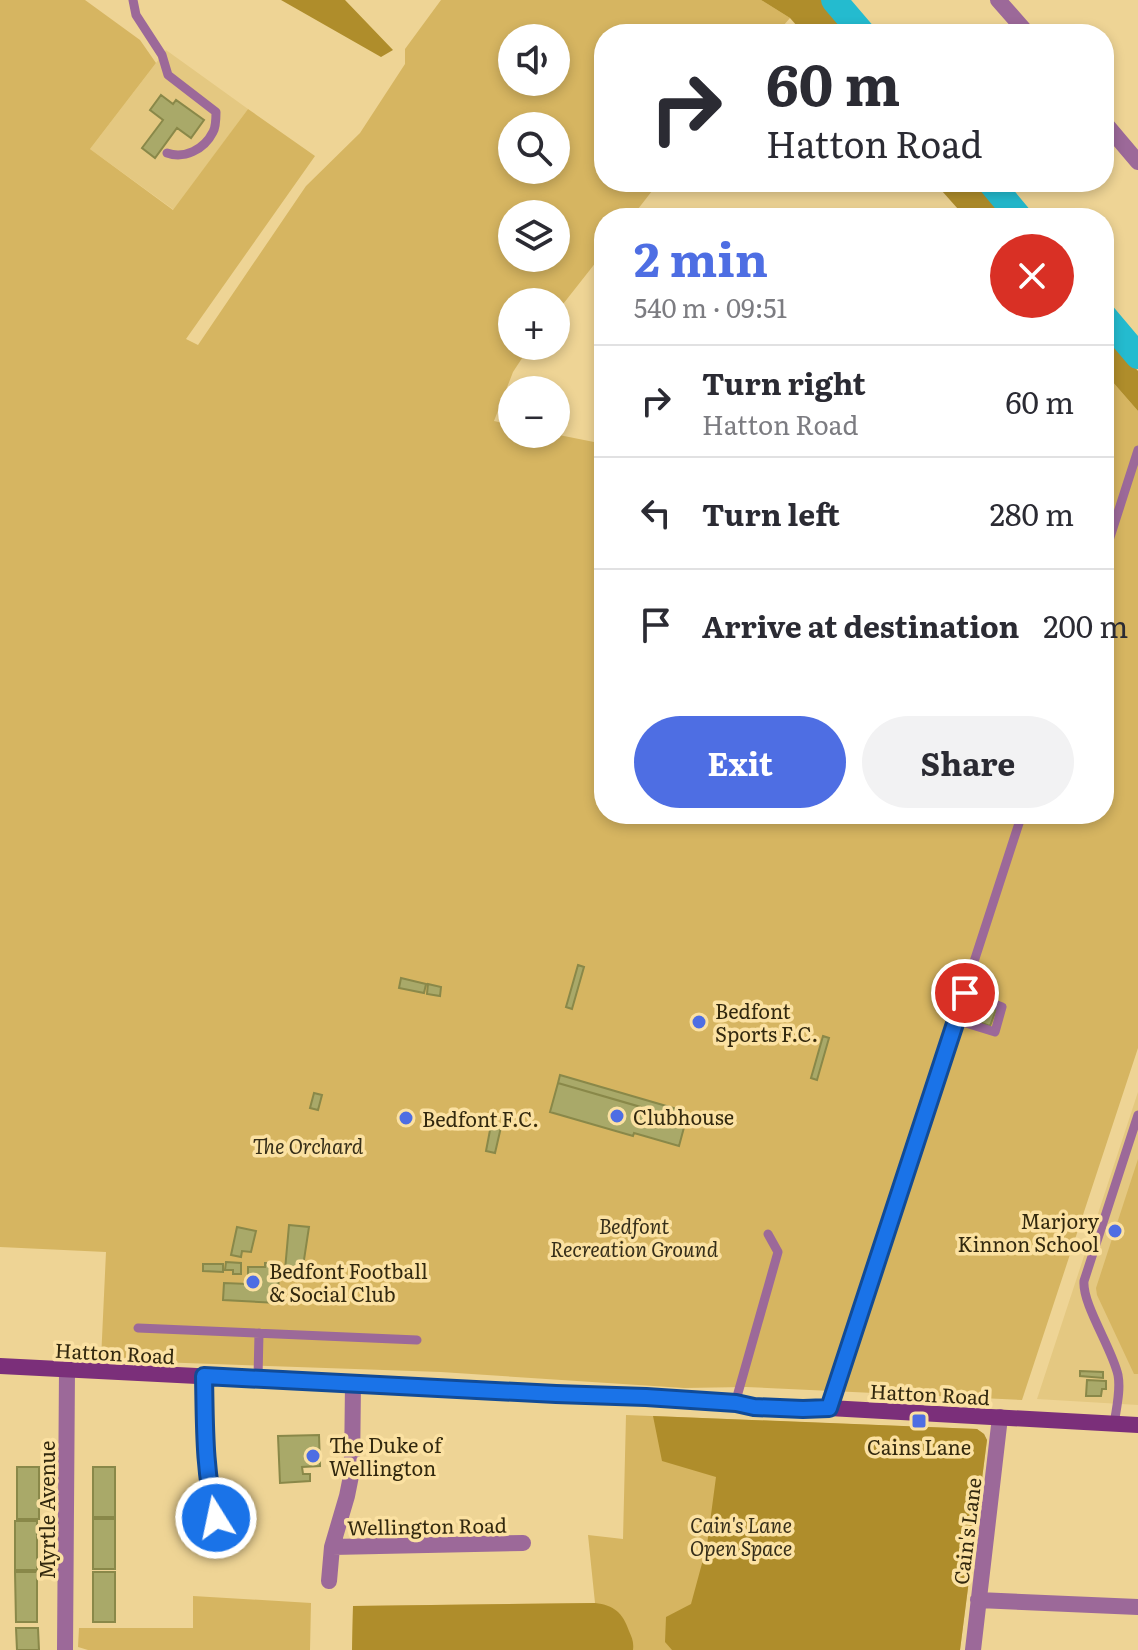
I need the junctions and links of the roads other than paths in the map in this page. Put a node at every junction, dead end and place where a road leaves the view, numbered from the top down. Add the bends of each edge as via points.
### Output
1 (133, 0) edge
2 (998, 0) edge
3 (1019, 24) edge
4 (1114, 133) edge
5 (167, 153) dead end
6 (1138, 160) edge
7 (1138, 450) edge
8 (1114, 525) edge
9 (1019, 824) edge
10 (965, 993) junction
11 (956, 1020) junction
12 (1138, 1115) edge
13 (768, 1234) dead end
14 (138, 1328) dead end
15 (259, 1333) junction
16 (417, 1340) dead end
17 (0, 1366) edge
18 (67, 1370) junction
19 (204, 1376) junction
20 (258, 1378) junction
21 (353, 1383) junction
22 (736, 1403) junction
23 (829, 1408) junction
24 (1000, 1417) junction
25 (1114, 1425) junction
26 (1138, 1425) edge
27 (222, 1539) dead end
28 (523, 1543) dead end
29 (332, 1547) junction
30 (329, 1581) dead end
31 (978, 1600) junction
32 (1138, 1607) edge
33 (65, 1650) edge
34 (973, 1650) edge

1 - 5 lane via 168,75 216,112 214,132 199,148 178,157
2 - 3 street
4 - 6 street
7 - 8 lane
9 - 10 lane
10 - 11 lane
10 - 11 lane via 1002,1007 995,1032
11 - 23 lane
12 - 25 lane via 1083,1291 1118,1375
13 - 22 lane via 778,1252
14 - 15 lane
15 - 16 lane
15 - 20 lane
17 - 18 street, Hatton Road
18 - 19 street, Hatton Road
18 - 33 street, Myrtle Avenue
19 - 20 street, Hatton Road
19 - 27 lane via 211,1497
20 - 21 street, Hatton Road
21 - 22 street, Hatton Road
21 - 29 street, Wellington Road via 352,1471
22 - 23 street, Hatton Road
23 - 24 street, Hatton Road
24 - 25 street, Hatton Road
24 - 31 street, Cain's Lane
25 - 26 street, Hatton Road
28 - 29 street, Wellington Road
29 - 30 street, Wellington Road
31 - 32 street
31 - 34 street, Cain's Lane

